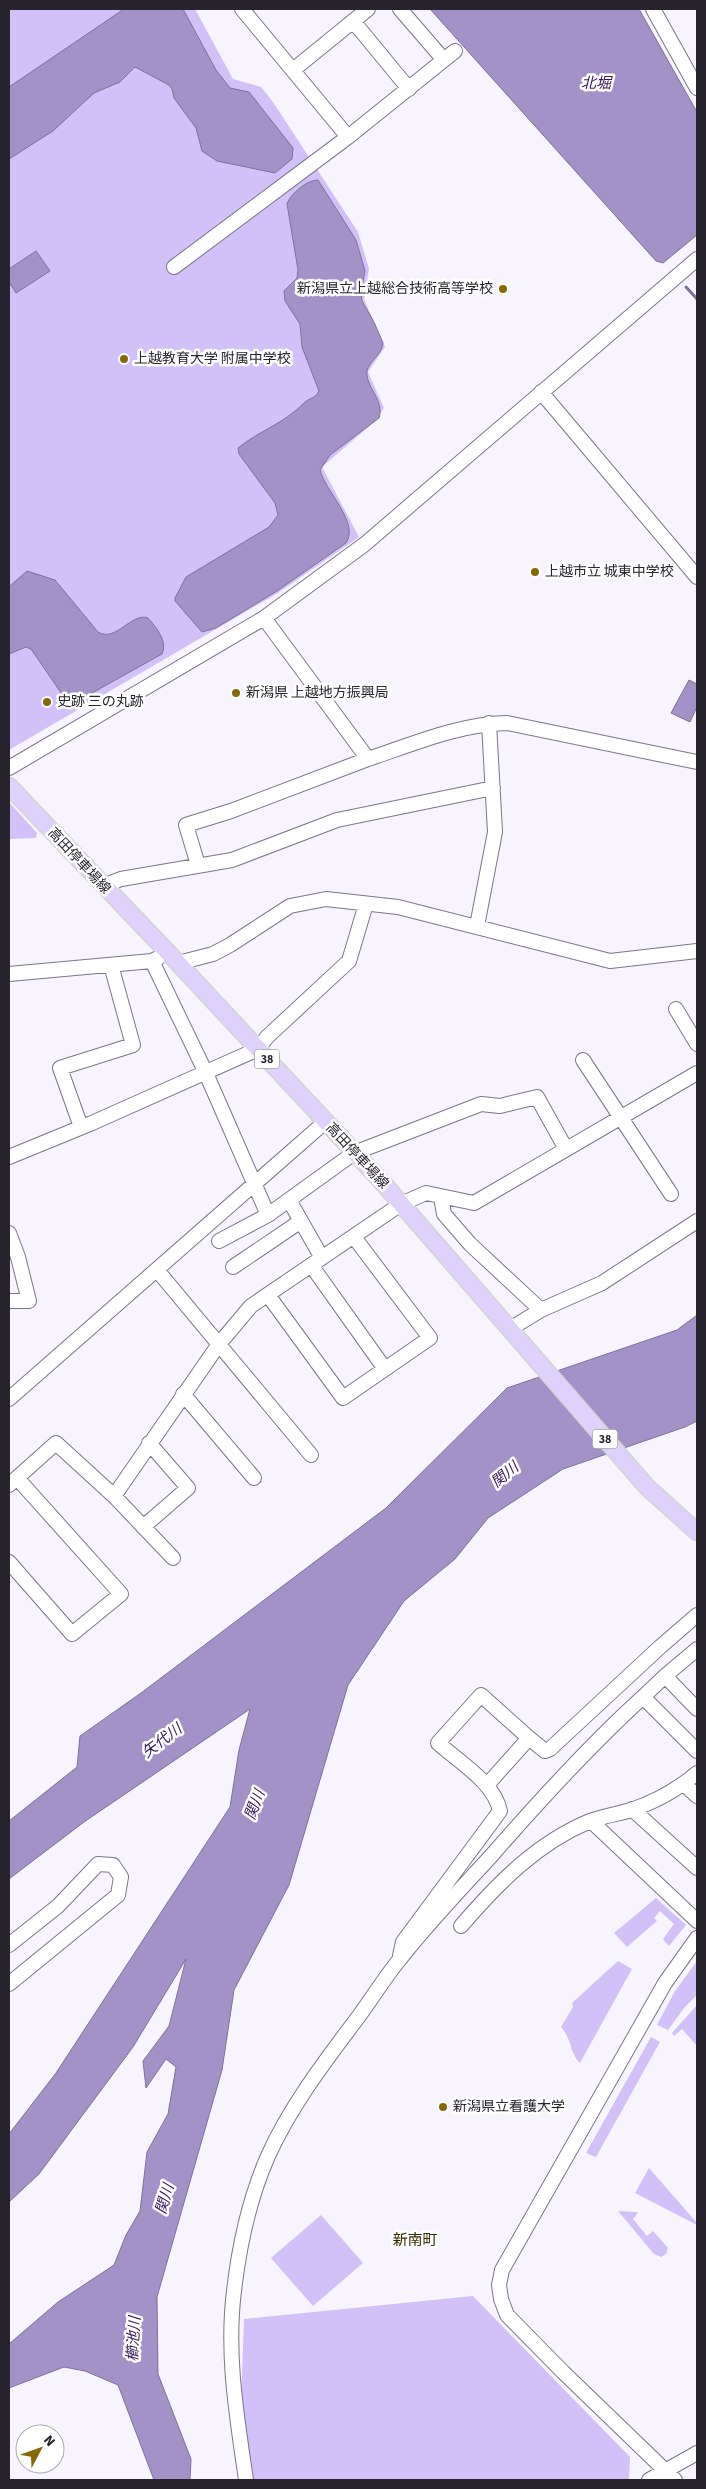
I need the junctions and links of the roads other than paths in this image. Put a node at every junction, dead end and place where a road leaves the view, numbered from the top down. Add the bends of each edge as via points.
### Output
1 (242, 9) edge
2 (368, 9) edge
3 (400, 9) edge
4 (653, 9) edge
5 (353, 21) junction
6 (293, 70) junction
7 (409, 88) junction
8 (697, 88) edge
9 (348, 137) junction
10 (697, 259) edge
11 (174, 267) dead end
12 (540, 392) junction
13 (697, 577) edge
14 (264, 618) junction
15 (489, 723) junction
16 (368, 759) junction
17 (697, 762) edge
18 (9, 768) edge
19 (9, 786) edge
20 (493, 788) junction
21 (198, 865) junction
22 (103, 886) junction
23 (366, 904) junction
24 (477, 926) junction
25 (697, 951) edge
26 (173, 957) junction
27 (152, 961) junction
28 (111, 965) junction
29 (9, 974) edge
30 (676, 1009) dead end
31 (697, 1044) edge
32 (258, 1049) junction
33 (583, 1060) dead end
34 (205, 1071) junction
35 (697, 1073) edge
36 (621, 1117) junction
37 (325, 1122) junction
38 (81, 1127) junction
39 (566, 1149) junction
40 (354, 1153) junction
41 (9, 1156) edge
42 (255, 1185) junction
43 (670, 1194) dead end
44 (441, 1197) junction
45 (289, 1200) junction
46 (401, 1204) junction
47 (268, 1215) junction
48 (301, 1221) junction
49 (697, 1221) edge
50 (9, 1233) edge
51 (354, 1237) junction
52 (220, 1241) dead end
53 (316, 1262) junction
54 (232, 1267) dead end
55 (157, 1270) junction
56 (268, 1295) junction
57 (9, 1301) edge
58 (541, 1310) junction
59 (514, 1334) junction
60 (219, 1344) junction
61 (385, 1369) junction
62 (183, 1394) junction
63 (9, 1399) edge
64 (149, 1443) junction
65 (311, 1455) dead end
66 (254, 1478) dead end
67 (13, 1481) edge
68 (114, 1496) junction
69 (143, 1527) junction
70 (697, 1532) edge
71 (173, 1558) dead end
72 (11, 1571) edge
73 (697, 1615) edge
74 (697, 1648) edge
75 (665, 1676) junction
76 (643, 1697) junction
77 (697, 1710) edge
78 (529, 1738) junction
79 (697, 1751) edge
80 (697, 1773) edge
81 (684, 1784) junction
82 (487, 1785) junction
83 (697, 1796) edge
84 (632, 1809) junction
85 (590, 1821) junction
86 (697, 1868) edge
87 (697, 1921) edge
88 (461, 1926) dead end
89 (697, 1938) edge
90 (9, 1945) edge
91 (400, 1959) junction
92 (9, 1984) edge
93 (697, 2453) edge
94 (670, 2475) edge
95 (246, 2480) edge
96 (649, 2480) edge

1 - 6 street
2 - 5 street
3 - 7 street via 449,56
4 - 8 street
5 - 6 street
5 - 7 street
6 - 9 street
7 - 9 street
9 - 11 street
10 - 12 street
12 - 13 street
12 - 14 street via 365,544
14 - 16 street
14 - 18 street
15 - 16 street via 452,731
15 - 17 street via 507,723
15 - 20 street
16 - 21 street via 186,825
19 - 22 main road, 高田停車場線 / 38
20 - 21 street via 337,820 232,860
20 - 24 street via 495,832
21 - 22 street via 121,879
22 - 26 main road, 高田停車場線 / 38
23 - 24 street via 398,907
23 - 26 street via 326,899 298,903 213,954
23 - 32 street via 349,961
24 - 25 street via 610,962
26 - 27 street
26 - 32 main road, 高田停車場線 / 38
27 - 28 street
27 - 34 street
28 - 29 street
28 - 38 street via 133,1045 60,1068
30 - 31 street
32 - 34 street
32 - 37 main road, 高田停車場線 / 38
33 - 36 street
34 - 38 street
34 - 42 street
35 - 36 street
36 - 39 street
36 - 43 street
37 - 40 main road, 高田停車場線 / 38
37 - 42 street
38 - 41 street
39 - 40 street via 537,1097 500,1106 481,1104
39 - 44 street via 474,1203
40 - 45 street
40 - 46 main road, 高田停車場線 / 38
42 - 47 street
42 - 55 street
44 - 46 street via 426,1193
44 - 58 street via 444,1214 470,1244
45 - 47 street
45 - 48 street
46 - 51 street
46 - 59 main road, 高田停車場線 / 38
47 - 52 street
48 - 53 street
48 - 54 street
49 - 58 street via 602,1283
50 - 57 street via 29,1301
51 - 53 street
51 - 61 street via 430,1338
53 - 56 street
53 - 61 street
55 - 60 street
55 - 63 street
56 - 60 street via 251,1306
56 - 61 street via 343,1398
58 - 59 street
59 - 70 main road, 高田停車場線 / 38 via 647,1487
60 - 62 street
60 - 65 street
62 - 64 street
62 - 66 street
64 - 68 street
64 - 69 street via 188,1488
67 - 68 street via 56,1443
67 - 72 street via 121,1594 72,1634
68 - 69 street
69 - 71 street
73 - 78 street via 550,1749 545,1751
74 - 75 street
75 - 76 street
75 - 77 street
76 - 79 street
76 - 91 street via 603,1734
78 - 82 street
78 - 82 street via 481,1695 438,1743
80 - 81 street
81 - 83 street
81 - 84 street
82 - 91 street via 500,1811 402,1942
84 - 85 street
84 - 86 street
85 - 87 street
85 - 88 street via 533,1853 495,1886
89 - 94 street via 656,1999 502,2270 499,2285 507,2315
90 - 92 street via 58,1906 98,1864 114,1865 121,1878 118,1895
91 - 95 street via 321,2066 282,2127 267,2158 255,2195 235,2281 230,2338
93 - 94 street
94 - 96 street

